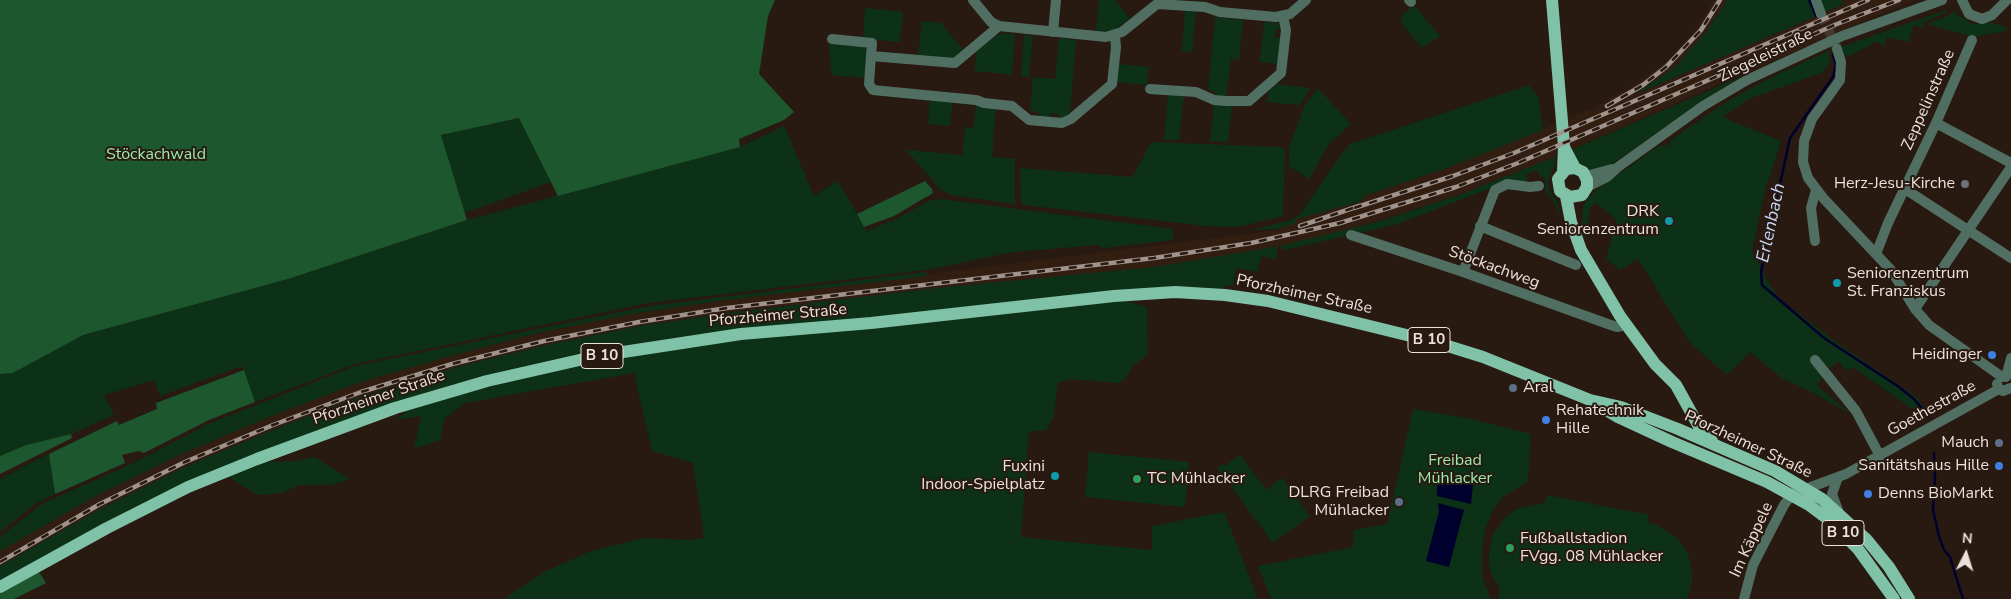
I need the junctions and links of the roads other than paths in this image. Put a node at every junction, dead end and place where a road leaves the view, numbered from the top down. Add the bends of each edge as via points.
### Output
1 (973, 0) edge
2 (1056, 0) edge
3 (1306, 0) edge
4 (1552, 0) edge
5 (1816, 0) edge
6 (1942, 0) edge
7 (1962, 0) edge
8 (2007, 0) edge
9 (1156, 2) edge
10 (1821, 14) tunnel mouth
11 (1283, 16) junction
12 (999, 26) junction
13 (1053, 32) junction
14 (1115, 36) junction
15 (832, 39) dead end
16 (1972, 40) dead end
17 (1837, 49) tunnel mouth
18 (871, 56) junction
19 (1150, 89) dead end
20 (1936, 123) junction
21 (2011, 165) edge
22 (1569, 170) junction
23 (1586, 182) junction
24 (1539, 186) dead end
25 (1905, 189) junction
26 (1816, 190) junction
27 (1572, 197) junction
28 (1480, 226) junction
29 (1969, 231) junction
30 (1351, 235) dead end
31 (1815, 241) dead end
32 (1876, 254) junction
33 (2011, 258) edge
34 (1576, 265) dead end
35 (1463, 272) junction
36 (1915, 309) junction
37 (1626, 325) junction
38 (2011, 358) edge
39 (1815, 360) dead end
40 (2007, 378) edge
41 (2006, 391) edge
42 (1590, 400) junction
43 (1686, 402) junction
44 (1678, 429) junction
45 (1672, 442) junction
46 (1725, 449) junction
47 (1880, 456) junction
48 (1838, 477) junction
49 (1806, 488) junction
50 (1792, 494) junction
51 (1839, 513) junction
52 (0, 588) edge
53 (1744, 599) edge
54 (1894, 599) edge
55 (1909, 599) edge

1 - 12 street via 991,22
2 - 13 street
3 - 11 street
4 - 22 main road via 1564,146
5 - 10 street
6 - 23 street, Ziegeleistraße via 1842,36 1754,76 1703,106 1607,177
7 - 8 street via 1969,14 1982,18 1992,15
9 - 11 street via 1222,12
9 - 14 street
11 - 19 street via 1286,30 1281,73 1249,101 1220,101 1196,92
12 - 13 street
12 - 18 street via 955,63
13 - 14 street
14 - 18 street via 1112,84 1071,119 1059,123 1029,120 1012,106 873,90 868,84
15 - 18 street via 872,43
16 - 20 street, Zeppelinstraße
17 - 26 street via 1841,62 1840,80 1812,119 1804,141 1803,162
20 - 21 street
20 - 25 street, Zeppelinstraße
21 - 29 street
22 - 23 main road
22 - 27 main road via 1558,179 1558,187
23 - 27 main road
24 - 28 street via 1507,184 1495,190
25 - 29 street
25 - 32 street, Zeppelinstraße
26 - 31 street via 1811,208
26 - 32 street
27 - 37 main road via 1576,236 1581,250
28 - 34 street
28 - 35 street
29 - 33 street
29 - 36 street
30 - 35 street, Stöckachweg
32 - 36 street via 1891,270
35 - 37 street, Stöckachweg via 1617,327
36 - 40 street via 1934,329
37 - 43 main road via 1655,364 1676,385
38 - 40 street
39 - 47 street, Goethestraße via 1856,411
40 - 41 street via 1998,382
41 - 47 street, Goethestraße
42 - 44 main road, Pforzheimer Straße / B 10 via 1621,406
42 - 45 main road, Pforzheimer Straße / B 10
42 - 52 main road, Pforzheimer Straße / B 10 via 1483,357 1435,342 1268,301 1213,294 1114,296 741,334 562,363 463,387 395,408 188,487
43 - 44 main road via 1685,415
43 - 46 main road via 1702,432
44 - 45 main road
44 - 46 main road, Pforzheimer Straße / B 10
45 - 50 main road, Pforzheimer Straße / B 10
46 - 49 main road, Pforzheimer Straße / B 10
47 - 48 street, Goethestraße
48 - 49 street, Goethestraße
48 - 51 street via 1832,494
49 - 50 street, Goethestraße
49 - 51 main road, Pforzheimer Straße / B 10
50 - 53 street, Im Käppele via 1754,565
50 - 54 main road, Pforzheimer Straße / B 10 via 1830,520 1870,563
51 - 55 main road, Pforzheimer Straße / B 10 via 1876,550

